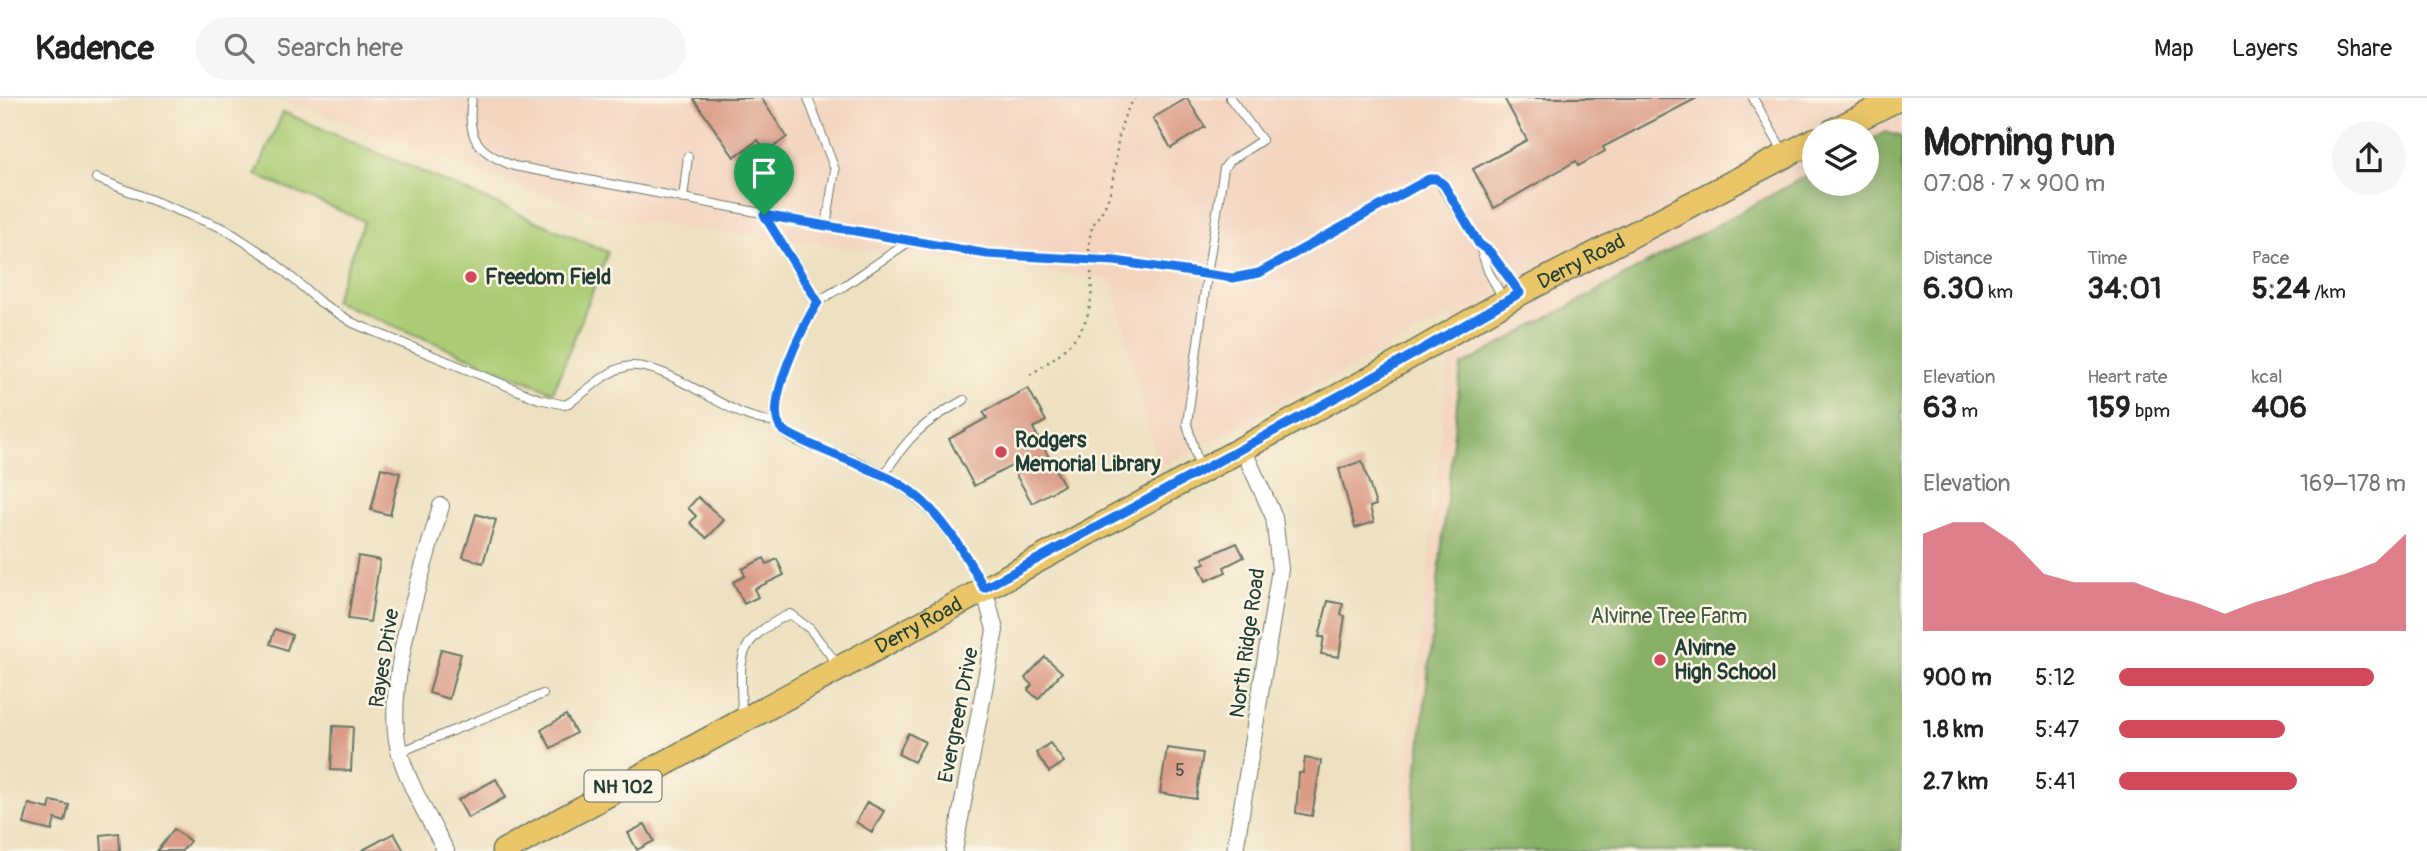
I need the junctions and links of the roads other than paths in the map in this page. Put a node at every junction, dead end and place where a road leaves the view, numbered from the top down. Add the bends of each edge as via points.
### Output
1 (472, 98) edge
2 (808, 98) edge
3 (1230, 98) edge
4 (1753, 98) edge
5 (1899, 98) edge
6 (1857, 119) edge
7 (1802, 146) edge
8 (1785, 155) junction
9 (688, 156) dead end
10 (96, 178) dead end
11 (683, 199) junction
12 (764, 215) junction
13 (826, 226) junction
14 (910, 241) junction
15 (1479, 244) junction
16 (1207, 275) junction
17 (1512, 298) junction
18 (818, 302) junction
19 (964, 400) dead end
20 (778, 424) junction
21 (1242, 447) junction
22 (1200, 469) junction
23 (884, 475) junction
24 (440, 506) dead end
25 (984, 588) junction
26 (840, 667) junction
27 (543, 694) dead end
28 (742, 720) junction
29 (400, 752) junction
30 (446, 851) edge
31 (504, 851) edge
32 (954, 851) edge
33 (1235, 851) edge

1 - 11 lane via 474,138 495,159
2 - 13 lane via 835,170
3 - 16 lane via 1262,140 1224,168
4 - 8 lane
5 - 6 main road
7 - 8 main road, Derry Road / NH 102
8 - 17 main road, Derry Road / NH 102
9 - 11 lane
10 - 20 lane via 225,229 353,323 539,399 565,405 614,372 639,366 744,415
11 - 12 lane
12 - 13 lane
12 - 18 lane
13 - 14 lane
14 - 16 lane via 987,254 1090,259
14 - 18 lane
15 - 16 lane via 1444,185 1429,179 1259,273 1233,278
15 - 17 lane via 1488,271
15 - 17 lane via 1490,252
16 - 22 lane via 1187,424
17 - 21 main road, Derry Road / NH 102
18 - 20 lane via 799,336 777,398
19 - 23 lane via 911,435
20 - 23 lane via 797,439
21 - 22 main road, Derry Road / NH 102
21 - 33 street, North Ridge Road via 1274,517 1280,569
22 - 25 main road, Derry Road / NH 102
23 - 25 lane via 930,509
24 - 29 street, Rayes Drive via 403,654 396,704
25 - 26 main road, Derry Road / NH 102
25 - 32 street, Evergreen Drive via 995,630
26 - 28 main road, Derry Road / NH 102
26 - 28 lane via 810,629 790,614 761,627 745,646
27 - 29 lane
28 - 31 main road, Derry Road / NH 102
29 - 30 street, Rayes Drive

